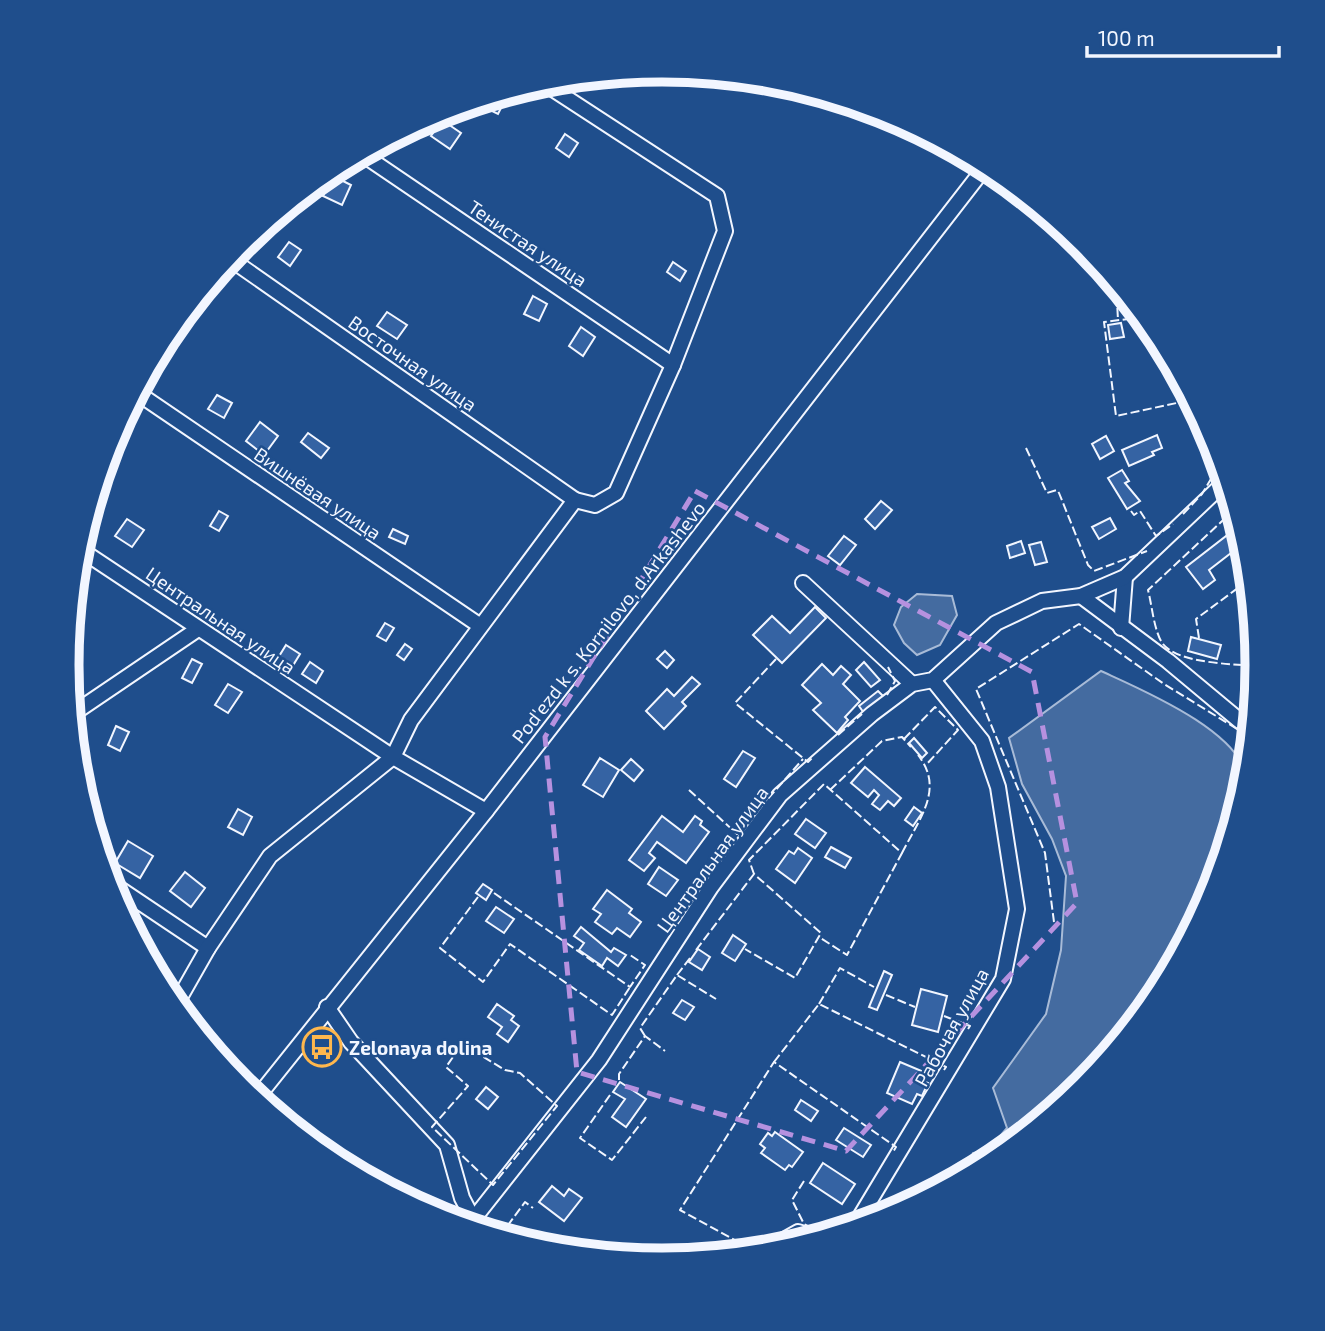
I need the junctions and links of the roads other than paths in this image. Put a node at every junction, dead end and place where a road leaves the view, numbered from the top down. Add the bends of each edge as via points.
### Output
1 (557, 92) edge
2 (371, 160) edge
3 (979, 175) edge
4 (239, 265) edge
5 (673, 365) junction
6 (144, 398) edge
7 (1218, 489) edge
8 (575, 500) junction
9 (89, 556) edge
10 (1125, 578) junction
11 (803, 583) dead end
12 (1081, 596) junction
13 (479, 625) junction
14 (1121, 628) junction
15 (198, 629) junction
16 (933, 680) junction
17 (912, 684) junction
18 (80, 709) edge
19 (1243, 723) edge
20 (393, 757) junction
21 (486, 811) junction
22 (124, 892) edge
23 (208, 948) junction
24 (181, 996) edge
25 (327, 1007) junction
26 (263, 1090) edge
27 (862, 1214) edge
28 (468, 1216) edge
29 (475, 1218) edge

1 - 5 street via 717,196 725,231
2 - 5 street, Тенистая улица
3 - 21 street, Pod'ezd k s. Kornilovo, d.Arkashevo
4 - 8 street, Восточная улица
5 - 8 street via 616,493 595,505
6 - 13 street, Вишнёвая улица
7 - 10 street
8 - 13 street
9 - 15 street, Центральная улица
10 - 12 street
10 - 14 street
11 - 17 street
12 - 14 street
12 - 16 street via 1042,601 996,623
13 - 20 street via 411,720
14 - 19 street
15 - 18 street
15 - 20 street, Центральная улица
16 - 17 street, Центральная улица
16 - 27 street, Рабочая улица via 982,741 998,787 1017,909 1003,979
17 - 29 street, Центральная улица via 780,796 711,887 599,1060
20 - 21 street, Центральная улица
20 - 23 street via 270,856
21 - 25 street, Pod'ezd k s. Kornilovo, d.Arkashevo
22 - 23 street
23 - 24 street
25 - 26 street, Pod'ezd k s. Kornilovo, d.Arkashevo
25 - 28 street via 351,1042 446,1144

